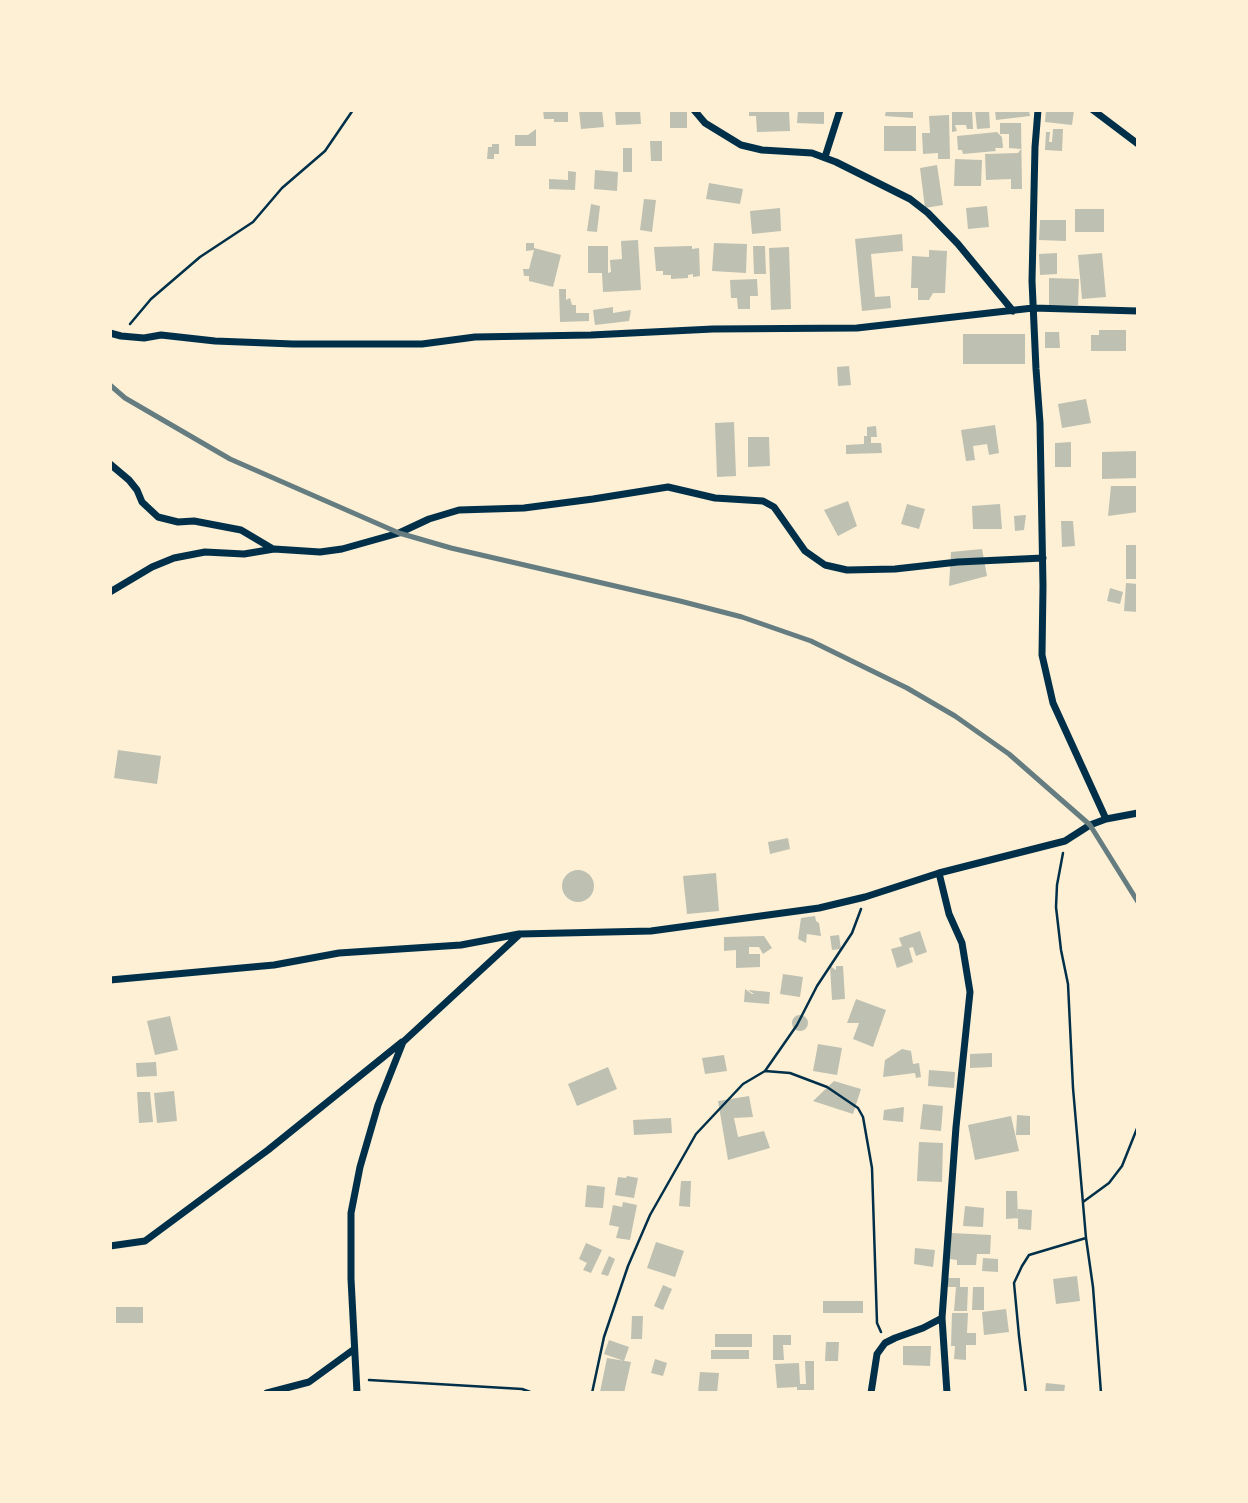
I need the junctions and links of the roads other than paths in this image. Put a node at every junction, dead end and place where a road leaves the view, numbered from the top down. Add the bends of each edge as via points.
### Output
1 (694, 110) edge
2 (840, 110) edge
3 (1038, 110) edge
4 (1093, 110) edge
5 (1138, 144) edge
6 (825, 158) junction
7 (1033, 308) junction
8 (1013, 311) junction
9 (1138, 312) edge
10 (110, 333) edge
11 (110, 464) edge
12 (274, 549) junction
13 (1043, 558) junction
14 (110, 592) edge
15 (1138, 813) edge
16 (1106, 819) junction
17 (939, 873) junction
18 (520, 934) junction
19 (110, 980) edge
20 (403, 1042) junction
21 (110, 1246) edge
22 (942, 1318) junction
23 (353, 1350) junction
24 (267, 1393) edge
25 (357, 1393) edge
26 (871, 1393) edge
27 (947, 1393) edge

1 - 6 street via 705,123 741,145
2 - 6 street
3 - 7 street
4 - 5 street
6 - 8 street via 910,199 928,213
7 - 8 street
7 - 9 street
7 - 13 street
8 - 10 street via 857,328 475,337 422,344 293,344
11 - 12 street via 132,483 142,502 158,517 241,530
12 - 13 street via 342,549 459,510 524,508 668,487 715,498 762,501 774,507 805,551 825,565 847,570
12 - 14 street via 174,558
13 - 16 street via 1042,655 1053,703
15 - 16 street
16 - 17 street via 1065,841
17 - 18 street via 819,908 651,931
17 - 22 street via 962,943 970,992
18 - 19 street via 461,945 339,953 274,965
18 - 20 street
20 - 21 street via 145,1241
20 - 23 street via 378,1105 351,1213
22 - 26 street via 885,1343 877,1354
22 - 27 street
23 - 24 street via 309,1382
23 - 25 street

